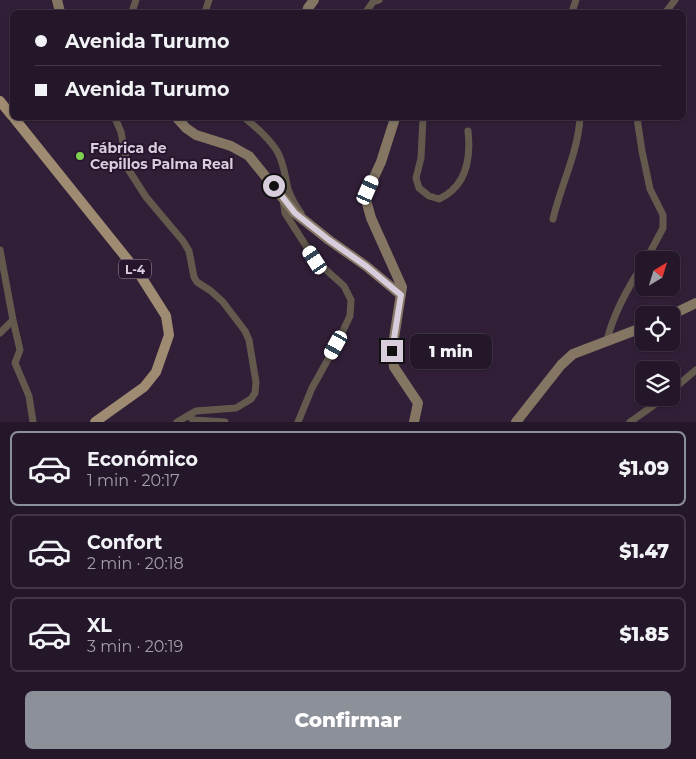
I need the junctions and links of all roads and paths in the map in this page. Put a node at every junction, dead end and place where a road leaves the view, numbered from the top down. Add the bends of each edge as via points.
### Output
1 (379, 0) edge
2 (367, 10) edge
3 (0, 101) edge
4 (10, 113) edge
5 (15, 120) edge
6 (116, 120) edge
7 (179, 120) edge
8 (247, 120) edge
9 (394, 120) edge
10 (423, 120) edge
11 (580, 120) edge
12 (637, 120) edge
13 (468, 130) dead end
14 (283, 198) junction
15 (553, 219) dead end
16 (310, 226) junction
17 (0, 250) edge
18 (650, 251) edge
19 (635, 277) edge
20 (401, 295) junction
21 (696, 303) edge
22 (680, 311) edge
23 (13, 320) junction
24 (635, 330) edge
25 (0, 333) edge
26 (607, 340) junction
27 (696, 370) edge
28 (680, 383) edge
29 (653, 406) edge
30 (189, 415) junction
31 (33, 422) edge
32 (95, 422) edge
33 (176, 422) edge
34 (225, 422) edge
35 (298, 422) edge
36 (414, 422) edge
37 (516, 422) edge
38 (630, 422) edge

1 - 2 street
3 - 4 main road, L-4
5 - 32 main road, L-4 via 140,275 166,316 169,335 156,372 144,387
6 - 30 street via 128,169 186,246 197,282 223,302 249,340 256,382 251,400 236,408 196,411
7 - 14 street via 196,135 231,146 249,156
8 - 16 street via 277,151 294,204
9 - 20 street via 366,200 371,218 400,279
10 - 13 street via 421,158 416,178 419,188 439,199 449,194 468,164
11 - 15 street via 579,135
12 - 18 street via 650,189 663,215 663,228
14 - 16 street
14 - 35 street via 285,213 315,260 344,286 351,300 350,316
16 - 20 street
17 - 23 street
19 - 26 street via 625,293
20 - 36 street via 392,351 394,367 418,404
21 - 22 street
23 - 25 street
23 - 31 street via 20,350 15,363 29,396
24 - 26 street
26 - 37 street via 573,354
27 - 28 street
29 - 38 street
30 - 33 street
30 - 34 street via 192,420

